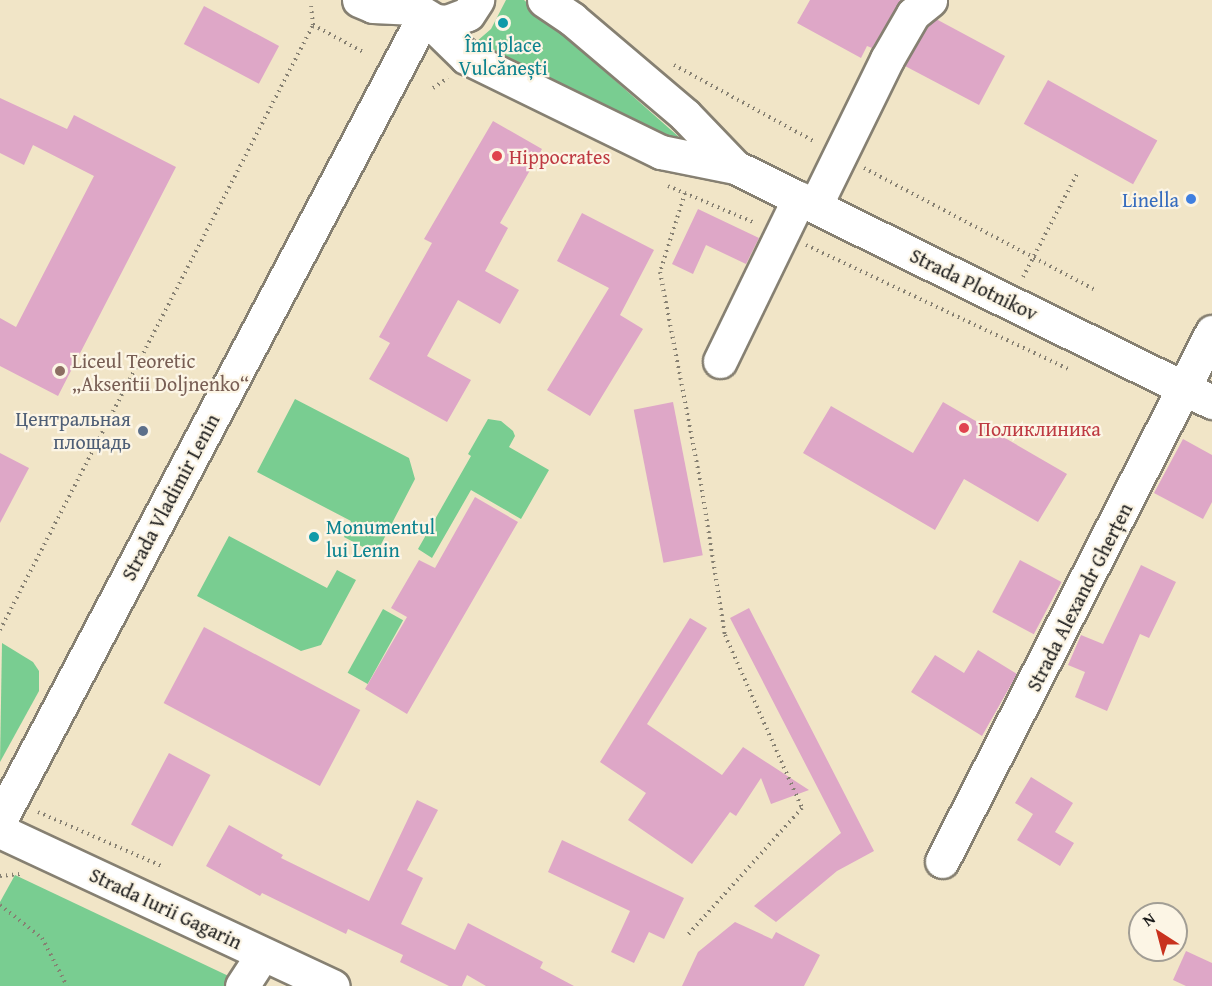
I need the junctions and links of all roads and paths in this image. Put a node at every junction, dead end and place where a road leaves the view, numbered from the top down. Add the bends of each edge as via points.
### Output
1 (358, 0) edge
2 (477, 0) edge
3 (544, 0) edge
4 (930, 0) edge
5 (311, 6) dead end
6 (417, 8) edge
7 (564, 9) edge
8 (313, 25) junction
9 (365, 53) dead end
10 (735, 167) junction
11 (1078, 172) dead end
12 (685, 193) dead end
13 (807, 202) junction
14 (1010, 302) junction
15 (989, 331) dead end
16 (1212, 332) edge
17 (720, 360) dead end
18 (1199, 395) edge
19 (0, 630) edge
20 (5, 810) edge
21 (0, 831) edge
22 (942, 861) dead end
23 (164, 867) dead end
24 (0, 905) edge
25 (686, 937) dead end
26 (264, 954) junction
27 (67, 986) edge
28 (242, 986) edge
29 (333, 986) edge

1 - 6 main road via 373,6
2 - 6 main road via 468,14 458,20 435,21
3 - 7 main road, Strada Plotnikov
4 - 13 main road via 914,14
5 - 8 path
6 - 10 main road, Strada Plotnikov via 466,57 661,152
6 - 20 main road, Strada Vladimir Lenin
7 - 10 main road, Strada Plotnikov via 685,115
8 - 9 path
8 - 19 path
10 - 13 main road, Strada Plotnikov
11 - 14 path
12 - 25 path via 660,272 725,635 802,808
13 - 14 main road, Strada Plotnikov
13 - 17 main road
14 - 15 path
14 - 18 main road, Strada Plotnikov
16 - 18 main road, Strada Alexandr Gherțen
18 - 22 main road, Strada Alexandr Gherțen
20 - 23 path
21 - 26 main road, Strada Iurii Gagarin
24 - 27 path via 42,938
26 - 28 main road
26 - 29 main road, Strada Iurii Gagarin

